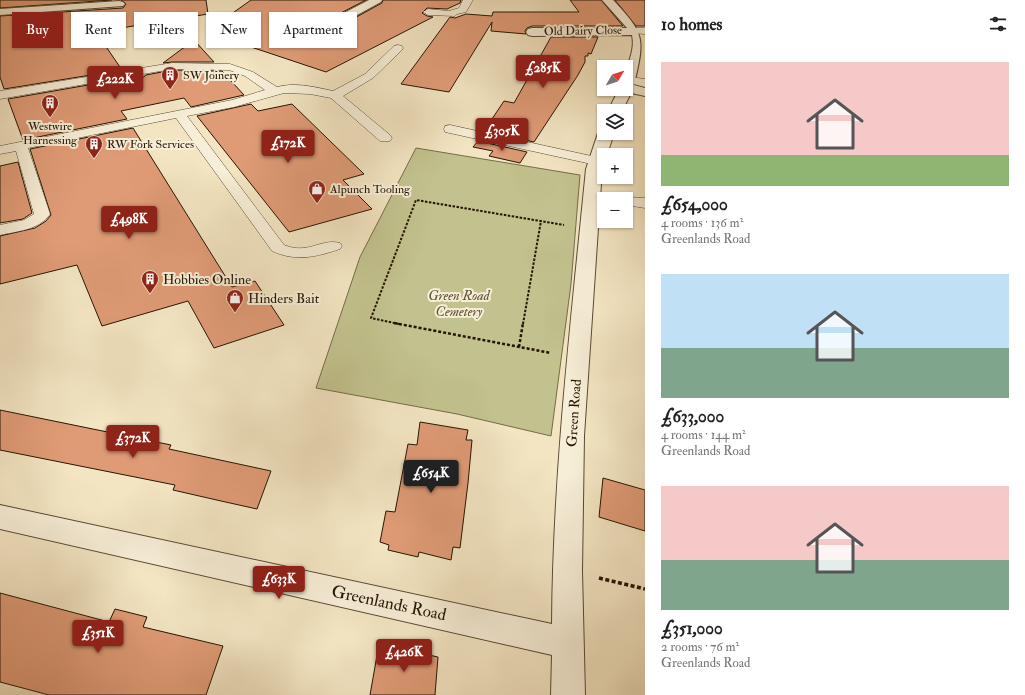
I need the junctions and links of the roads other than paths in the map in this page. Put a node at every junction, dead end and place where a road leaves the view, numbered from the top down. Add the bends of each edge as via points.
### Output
1 (377, 0) edge
2 (468, 0) edge
3 (607, 0) edge
4 (119, 2) edge
5 (0, 12) edge
6 (354, 12) edge
7 (428, 12) dead end
8 (640, 31) edge
9 (532, 32) dead end
10 (398, 48) dead end
11 (633, 72) edge
12 (645, 83) edge
13 (633, 84) edge
14 (633, 86) edge
15 (274, 91) junction
16 (645, 92) edge
17 (0, 94) edge
18 (335, 95) junction
19 (179, 114) junction
20 (450, 129) dead end
21 (385, 138) dead end
22 (604, 140) edge
23 (21, 146) junction
24 (0, 150) edge
25 (596, 161) junction
26 (600, 192) edge
27 (633, 202) edge
28 (645, 203) edge
29 (597, 208) edge
30 (0, 230) edge
31 (334, 246) dead end
32 (0, 517) edge
33 (567, 643) junction
34 (568, 695) edge

1 - 6 street
2 - 7 lane via 463,10 452,14
3 - 8 street
4 - 5 street
8 - 9 street, Old Dairy Close
8 - 11 street via 640,50
10 - 18 lane via 369,76
12 - 13 lane
14 - 16 street
15 - 17 lane via 249,74 230,67 172,66
15 - 18 lane via 295,89
15 - 19 lane via 234,103
18 - 21 lane
19 - 23 lane
19 - 31 lane via 278,248 285,252 301,254
20 - 25 lane
22 - 25 street, Green Road
23 - 24 lane
23 - 30 lane via 42,214 33,222
25 - 26 street, Green Road
27 - 28 lane
29 - 33 street, Green Road via 588,229 572,436
32 - 33 street, Greenlands Road
33 - 34 street, Green Road

